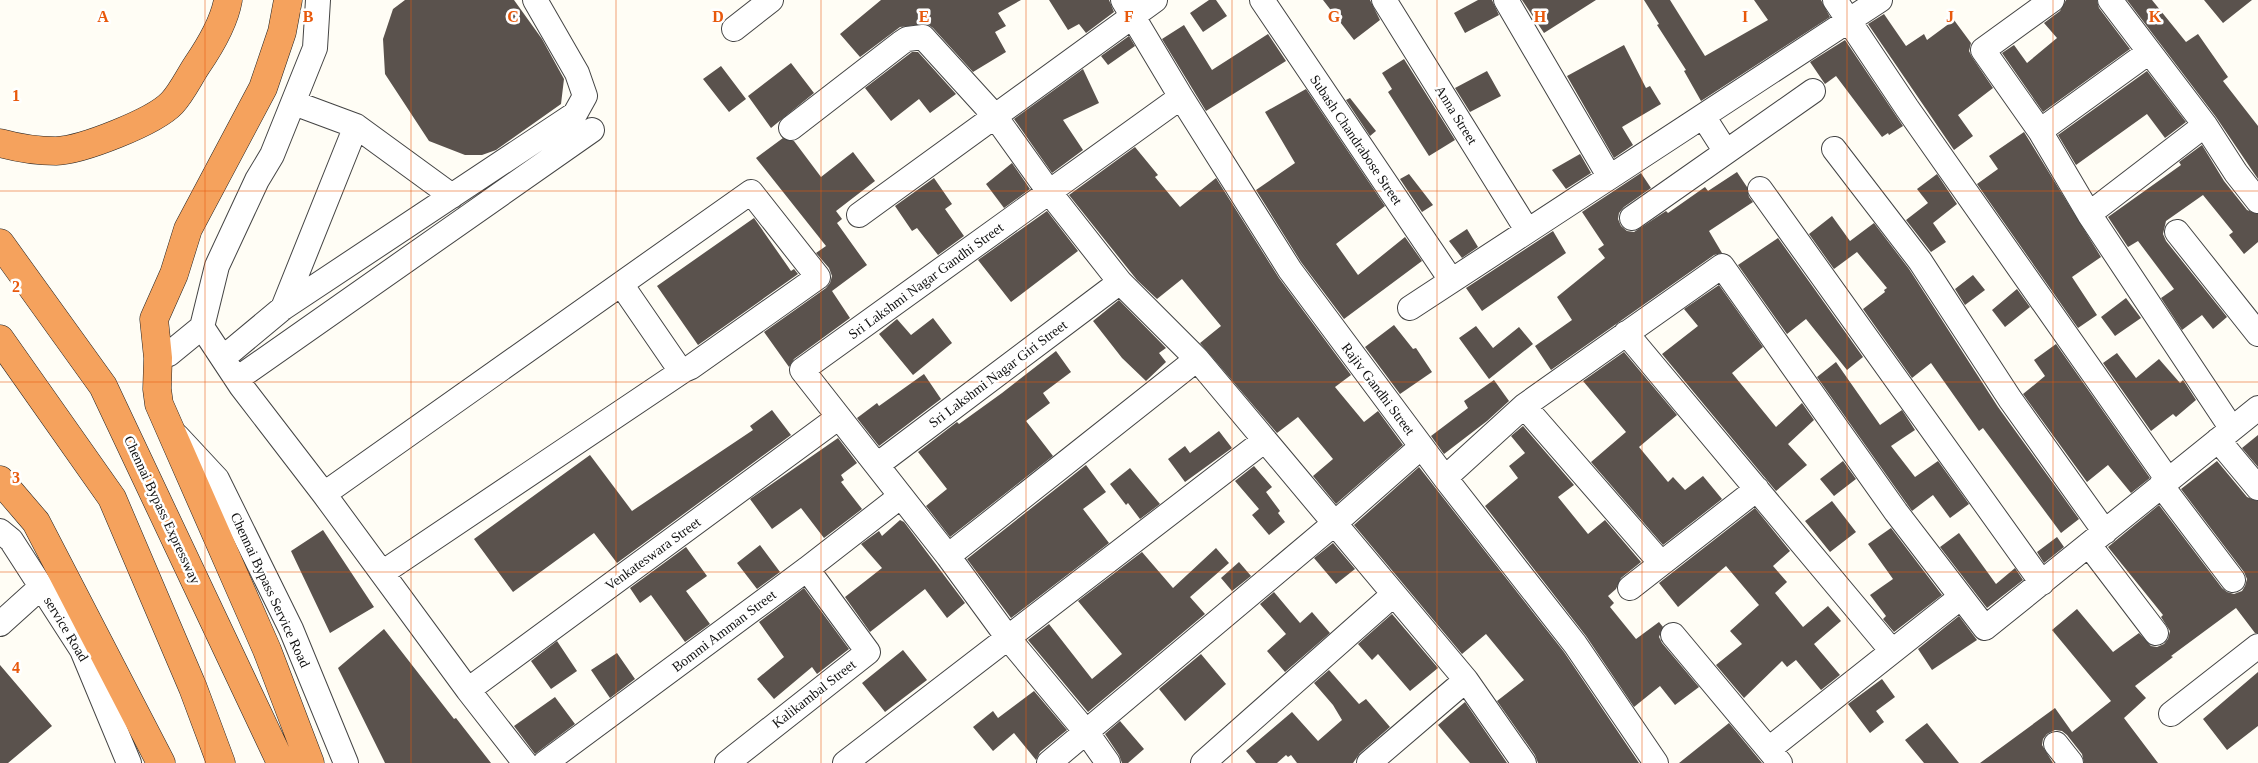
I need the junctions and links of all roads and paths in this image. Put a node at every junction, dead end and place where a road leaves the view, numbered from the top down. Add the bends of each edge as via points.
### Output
1 (228, 0) edge
2 (288, 0) edge
3 (318, 0) edge
4 (535, 0) edge
5 (771, 0) edge
6 (1155, 0) edge
7 (1262, 0) edge
8 (1384, 0) edge
9 (1506, 0) edge
10 (1834, 0) edge
11 (1880, 0) edge
12 (2052, 0) edge
13 (2110, 0) edge
14 (1127, 8) edge
15 (1848, 21) junction
16 (734, 29) dead end
17 (2149, 52) junction
18 (1813, 91) dead end
19 (1181, 97) junction
20 (294, 103) junction
21 (994, 115) junction
22 (1703, 116) junction
23 (2205, 125) junction
24 (356, 126) junction
25 (792, 128) dead end
26 (592, 130) dead end
27 (2040, 131) junction
28 (0, 143) edge
29 (1834, 149) dead end
30 (1726, 152) junction
31 (1609, 176) junction
32 (1760, 189) dead end
33 (1050, 193) junction
34 (452, 196) junction
35 (2258, 201) edge
36 (2089, 214) junction
37 (859, 215) dead end
38 (1632, 218) dead end
39 (1527, 230) junction
40 (2177, 232) dead end
41 (0, 243) edge
42 (1451, 280) junction
43 (1120, 282) junction
44 (621, 284) junction
45 (282, 308) junction
46 (1410, 308) dead end
47 (202, 327) junction
48 (1626, 332) junction
49 (2258, 334) edge
50 (0, 339) edge
51 (158, 358) junction
52 (223, 358) junction
53 (1197, 359) junction
54 (684, 370) junction
55 (237, 379) junction
56 (1524, 406) junction
57 (2258, 408) edge
58 (839, 417) junction
59 (172, 431) junction
60 (2225, 434) junction
61 (1265, 440) junction
62 (1421, 447) junction
63 (877, 465) junction
64 (1445, 478) junction
65 (0, 480) edge
66 (2165, 483) junction
67 (2258, 488) edge
68 (1757, 489) junction
69 (324, 494) junction
70 (901, 496) junction
71 (1335, 523) junction
72 (0, 531) edge
73 (2097, 539) junction
74 (948, 556) junction
75 (1660, 562) junction
76 (807, 569) junction
77 (382, 573) junction
78 (2233, 580) dead end
79 (2042, 583) junction
80 (41, 587) junction
81 (1630, 588) dead end
82 (1394, 594) junction
83 (1961, 597) junction
84 (0, 624) edge
85 (2156, 633) dead end
86 (1673, 635) dead end
87 (1008, 638) junction
88 (2258, 646) edge
89 (1892, 651) junction
90 (1466, 680) junction
91 (468, 690) junction
92 (2171, 714) dead end
93 (1087, 733) junction
94 (2056, 744) dead end
95 (1774, 756) edge
96 (129, 763) edge
97 (161, 763) edge
98 (222, 763) edge
99 (281, 763) edge
100 (310, 763) edge
101 (346, 763) edge
102 (525, 763) edge
103 (545, 763) edge
104 (727, 763) edge
105 (845, 763) edge
106 (1049, 763) edge
107 (1108, 763) edge
108 (1203, 763) edge
109 (1369, 763) edge
110 (1524, 763) edge
111 (1656, 763) edge
112 (2071, 763) edge

1 - 28 highway via 226,12 206,53 171,104 151,118 114,136 58,151
2 - 51 highway via 282,32 263,88 188,229 174,274 154,319
3 - 20 street via 315,48
4 - 34 street via 577,73 585,96 575,114
5 - 16 street
6 - 14 street
7 - 42 street, Subash Chandrabose Street
8 - 39 street, Anna Street
9 - 31 street
10 - 15 street
11 - 15 street
12 - 27 street via 1983,50
13 - 17 street
14 - 19 street, Rajiv Gandhi Street
14 - 21 street
15 - 22 street
15 - 66 street
17 - 23 street
17 - 27 street
18 - 30 street
19 - 33 street, Sri Lakshmi Nagar Gandhi Street
19 - 62 street, Rajiv Gandhi Street via 1290,270
20 - 24 street
20 - 47 street via 217,266
21 - 25 street via 923,37 914,37 901,43
21 - 33 street
21 - 37 street
22 - 30 street
22 - 31 street
23 - 35 street
23 - 36 street
24 - 34 street
24 - 45 street
26 - 55 street
27 - 36 street
29 - 73 street via 1920,261
30 - 38 street
31 - 39 street
32 - 79 street
33 - 43 street
33 - 58 street, Sri Lakshmi Nagar Gandhi Street via 802,370
34 - 45 street
36 - 60 street
39 - 42 street
40 - 49 street
41 - 99 highway, Chennai Bypass Expressway via 103,386
42 - 46 street
43 - 53 street
43 - 63 street, Sri Lakshmi Nagar Giri Street
44 - 54 street via 678,367
44 - 54 street via 751,192 818,277
44 - 69 street
45 - 52 street
47 - 51 street via 169,354
47 - 52 street
48 - 56 street
48 - 68 street
48 - 83 street via 1722,266 1833,425
50 - 98 highway via 112,498 194,688
51 - 59 highway via 159,404
52 - 55 street
53 - 61 street
53 - 74 street
54 - 77 street
55 - 69 street
56 - 64 street
56 - 75 street
57 - 60 street
58 - 63 street
58 - 91 street, Venkateswara Street
59 - 100 highway via 267,650
59 - 101 street, Chennai Bypass Service Road via 217,479 291,629
60 - 66 street
60 - 67 street
61 - 71 street
61 - 87 street
62 - 64 street, Rajiv Gandhi Street
62 - 71 street
63 - 70 street
64 - 111 street, Rajiv Gandhi Street via 1575,644
65 - 97 highway via 36,522
66 - 73 street
66 - 78 street
68 - 75 street
68 - 89 street
69 - 77 street
70 - 74 street
70 - 76 street, Bommi Amman Street
71 - 82 street
71 - 93 street
72 - 80 street, service Road via 11,540
73 - 79 street
73 - 85 street
74 - 87 street
75 - 81 street
76 - 103 street, Bommi Amman Street
76 - 104 street, Kalikambal Street via 868,652
77 - 91 street
79 - 83 street via 1985,628
80 - 84 street
80 - 96 street, service Road via 82,650
82 - 90 street
82 - 108 street
83 - 89 street
86 - 95 street
87 - 93 street
87 - 105 street
88 - 92 street
89 - 95 street
90 - 109 street
90 - 110 street
91 - 102 street
93 - 106 street
93 - 107 street
94 - 112 street

